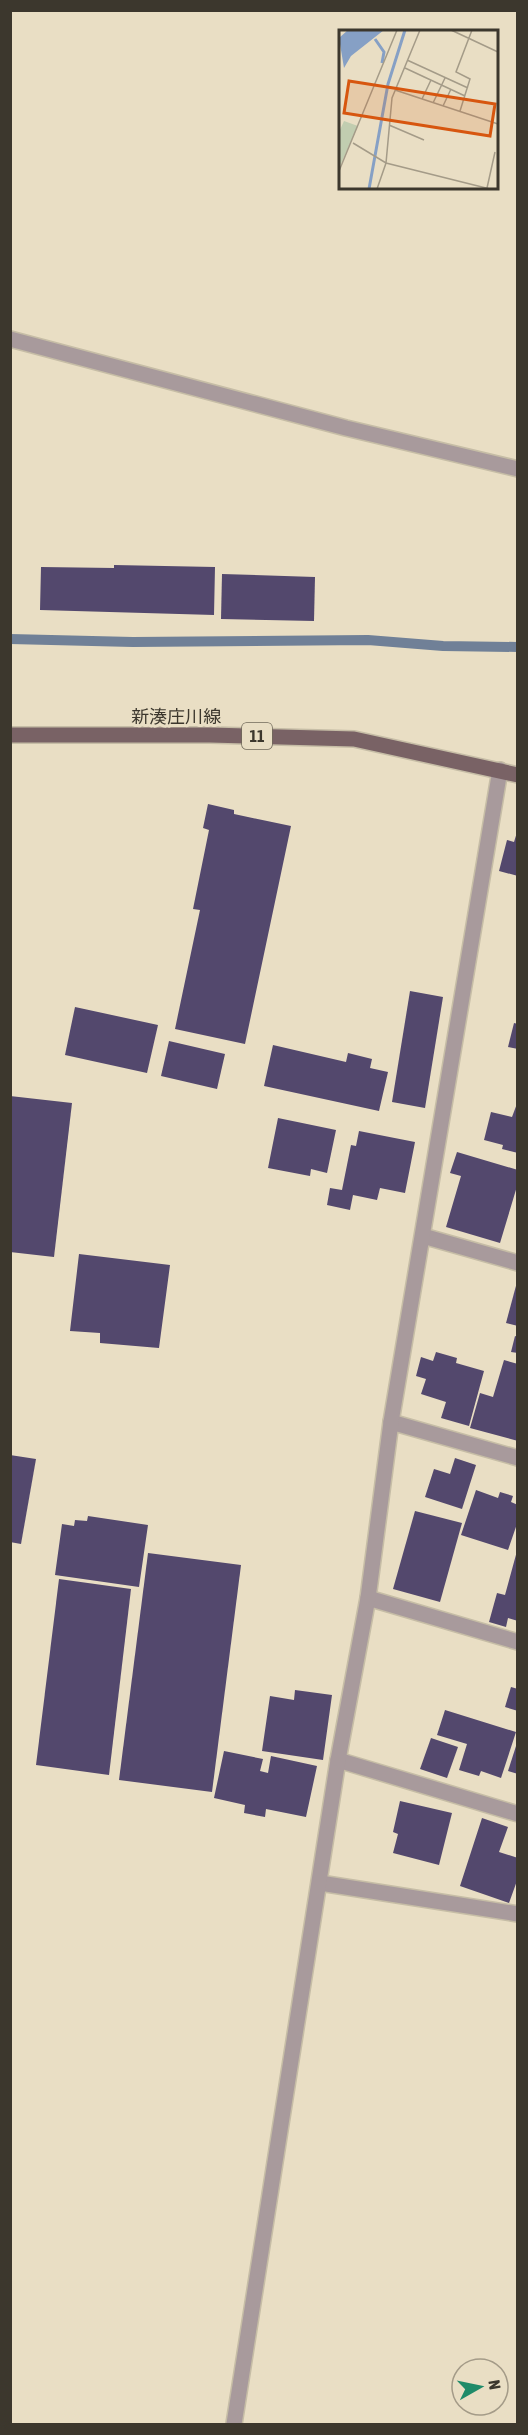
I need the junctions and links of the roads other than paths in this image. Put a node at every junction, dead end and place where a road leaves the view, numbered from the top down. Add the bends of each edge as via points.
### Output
1 (10, 339) edge
2 (518, 469) edge
3 (10, 735) edge
4 (500, 770) junction
5 (518, 775) edge
6 (423, 1236) junction
7 (518, 1263) edge
8 (392, 1422) junction
9 (518, 1458) edge
10 (368, 1598) junction
11 (518, 1642) edge
12 (338, 1760) junction
13 (518, 1814) edge
14 (320, 1883) junction
15 (518, 1914) edge
16 (234, 2424) edge

1 - 2 street
3 - 4 main road, 新湊庄川線 / 11 via 354,739
4 - 5 main road, 新湊庄川線 / 11
4 - 6 street
6 - 7 street
6 - 8 street
8 - 9 street
8 - 10 street
10 - 11 street
10 - 12 street
12 - 13 street
12 - 14 street
14 - 15 street
14 - 16 street

